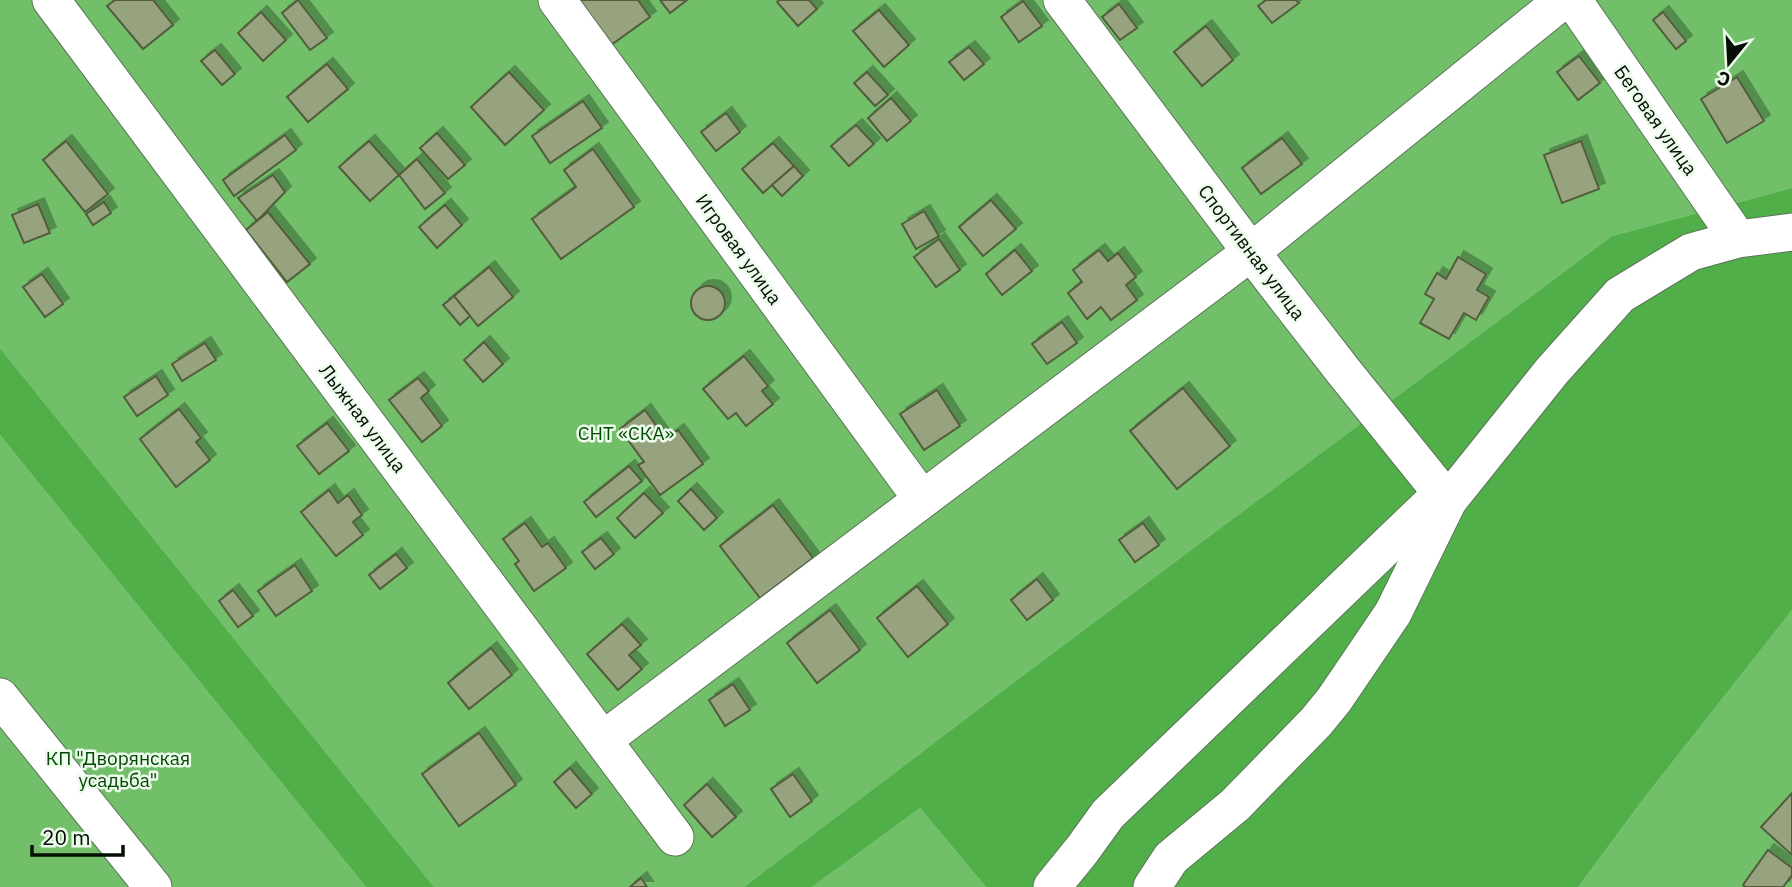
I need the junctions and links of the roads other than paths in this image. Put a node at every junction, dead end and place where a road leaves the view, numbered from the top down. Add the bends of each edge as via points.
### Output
1 (51, 0) edge
2 (557, 0) edge
3 (1062, 0) edge
4 (1563, 0) edge
5 (1573, 0) edge
6 (1792, 232) edge
7 (1738, 239) junction
8 (1251, 252) junction
9 (1445, 496) junction
10 (922, 499) junction
11 (0, 697) edge
12 (603, 740) junction
13 (676, 836) dead end
14 (153, 887) edge
15 (1052, 887) edge
16 (1152, 887) edge

1 - 12 street, Лыжная улица
2 - 10 street, Игровая улица
3 - 8 street, Спортивная улица
4 - 8 street
5 - 7 street, Беговая улица
6 - 7 street
7 - 9 street via 1691,252 1620,295
8 - 9 street, Спортивная улица
8 - 10 street
9 - 15 street via 1108,814
9 - 16 street via 1393,613 1334,700 1235,805 1171,858
10 - 12 street
11 - 14 street
12 - 13 street, Лыжная улица

